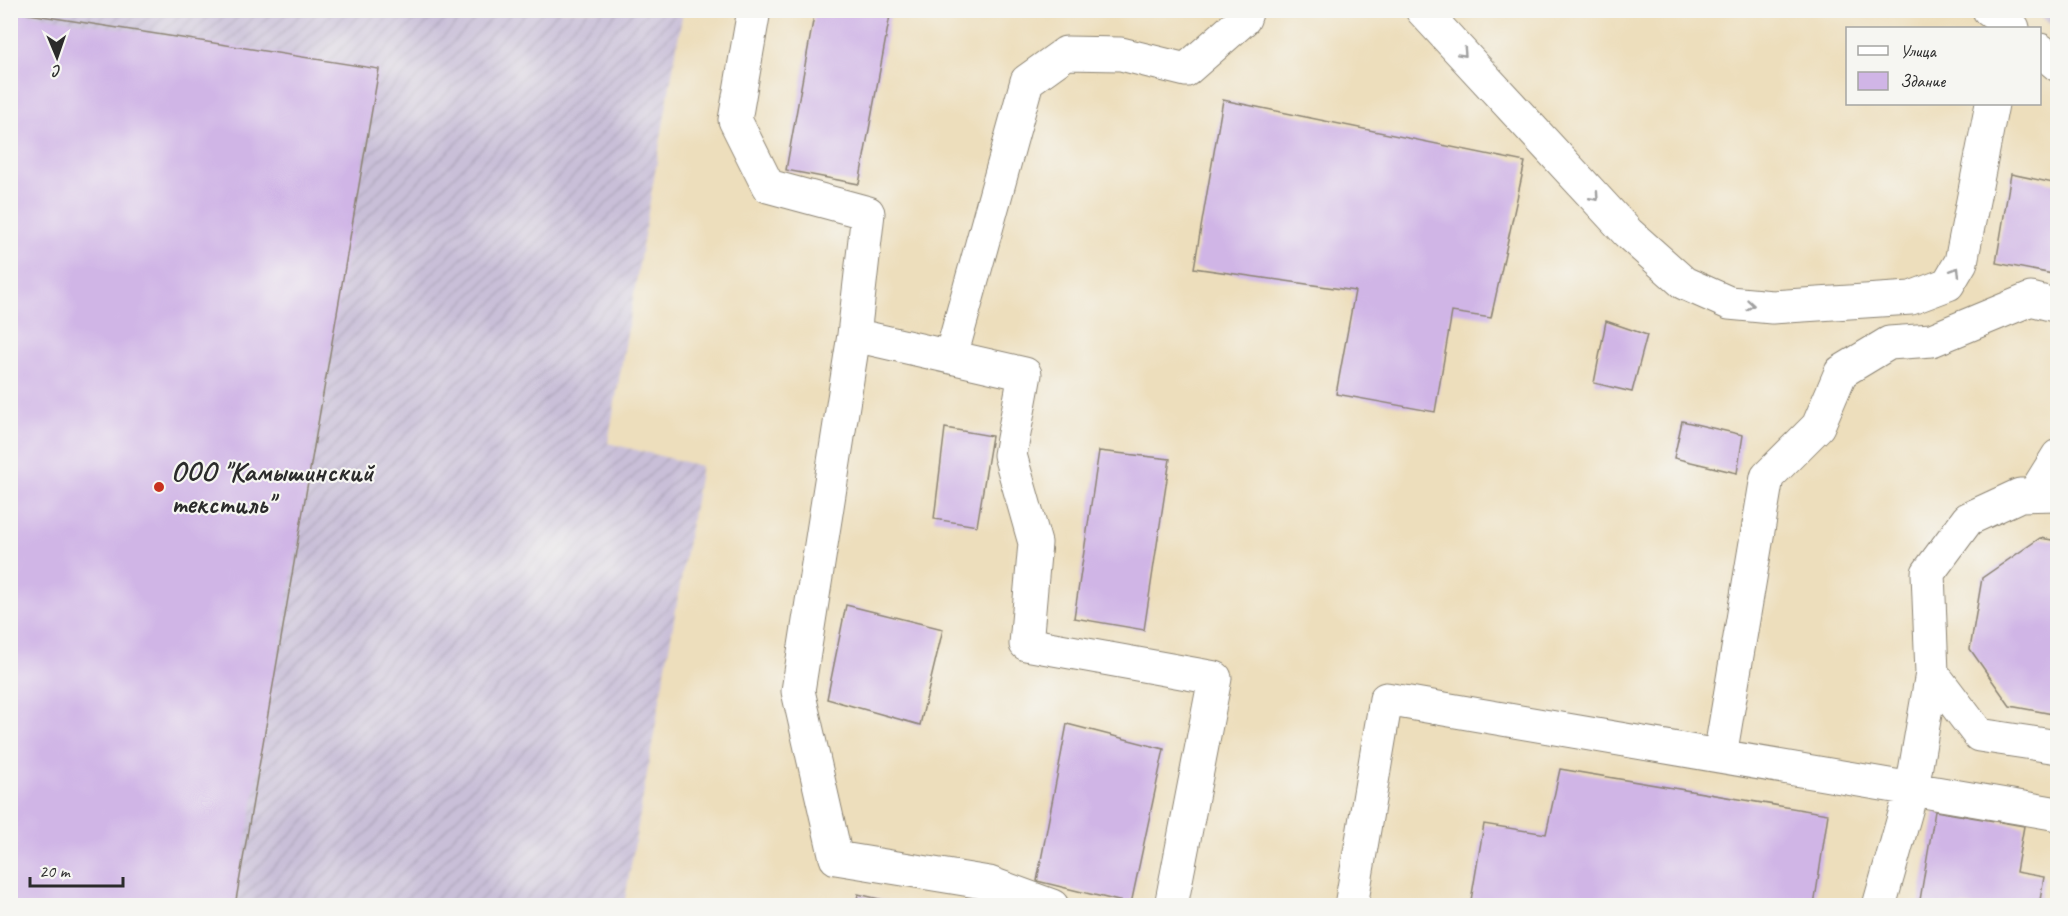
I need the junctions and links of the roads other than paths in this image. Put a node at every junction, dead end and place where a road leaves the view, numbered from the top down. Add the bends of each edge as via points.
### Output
1 (754, 10) edge
2 (1247, 10) edge
3 (1422, 10) edge
4 (2041, 51) edge
5 (2058, 65) edge
6 (1992, 105) edge
7 (2058, 306) edge
8 (854, 335) junction
9 (951, 356) junction
10 (2058, 456) edge
11 (2046, 494) edge
12 (1932, 673) junction
13 (2058, 747) edge
14 (1720, 756) junction
15 (1912, 789) junction
16 (2058, 814) edge
17 (1052, 906) edge
18 (1172, 906) edge
19 (1351, 906) edge
20 (1879, 906) edge

1 - 8 street via 735,120 768,186 868,213
2 - 9 street via 1244,19 1186,70 1121,54 1066,53 1027,81
3 -> 6 street via 1628,233 1684,283 1729,303 1772,307 1911,298 1948,284 1961,262
4 - 5 street
7 - 14 street via 2031,299 1932,340 1889,343 1841,372 1818,426 1767,477
8 - 9 street
8 - 17 street via 798,691 836,858 989,883
9 - 18 street via 1025,374 1010,455 1035,543 1026,644 1215,678
10 - 11 street
11 - 12 street via 2020,495 1968,519 1928,573
12 - 13 street via 1979,735
12 - 15 street
14 - 15 street
14 - 19 street via 1386,699
15 - 16 street
15 - 20 street

